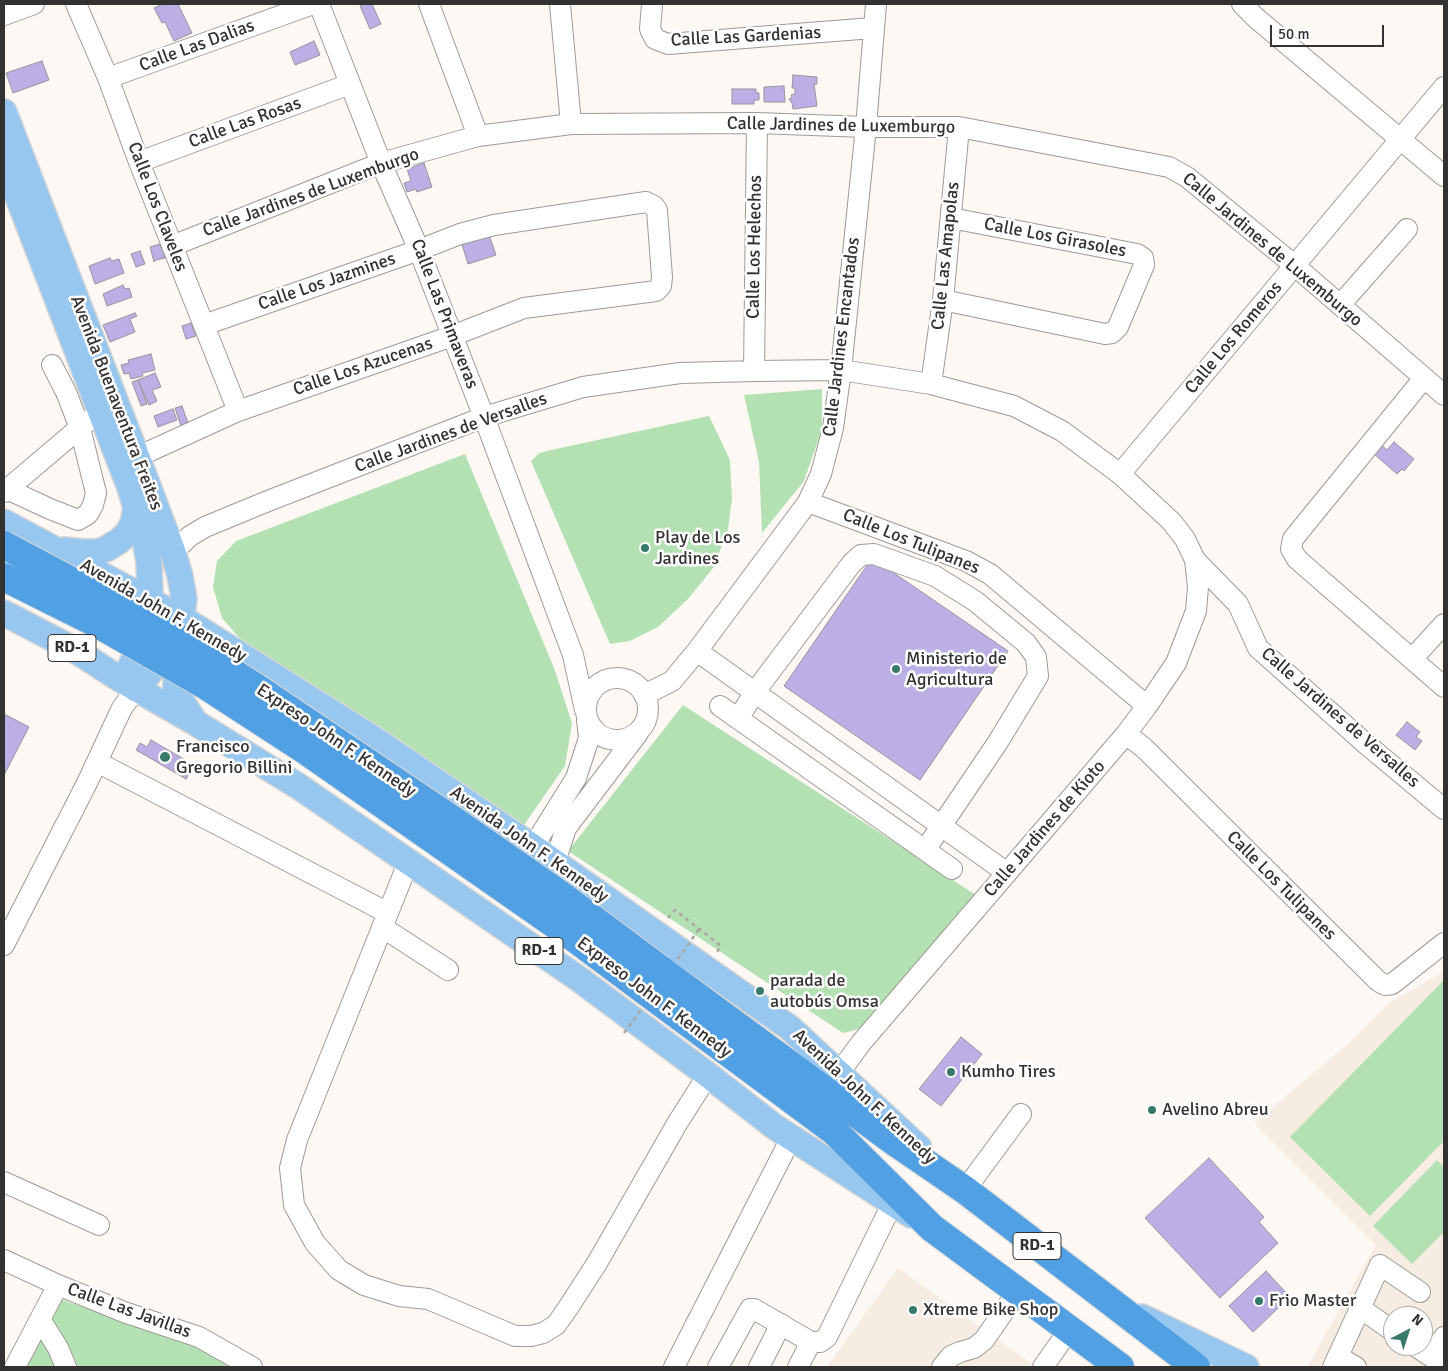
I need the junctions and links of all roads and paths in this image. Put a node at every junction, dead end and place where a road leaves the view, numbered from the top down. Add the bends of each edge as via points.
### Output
1 (34, 4) edge
2 (76, 4) edge
3 (313, 4) edge
4 (319, 4) edge
5 (429, 4) edge
6 (560, 4) edge
7 (652, 4) edge
8 (876, 4) edge
9 (1242, 4) edge
10 (4, 14) edge
11 (873, 28) junction
12 (108, 78) junction
13 (350, 84) junction
14 (1444, 87) edge
15 (4, 112) edge
16 (757, 123) junction
17 (571, 124) junction
18 (866, 127) junction
19 (959, 127) junction
20 (478, 136) junction
21 (1401, 138) junction
22 (4, 161) edge
23 (139, 162) junction
24 (381, 163) junction
25 (1444, 176) edge
26 (654, 206) joint
27 (951, 218) junction
28 (1406, 229) dead end
29 (172, 246) junction
30 (419, 250) junction
31 (1294, 265) junction
32 (943, 300) junction
33 (1340, 305) junction
34 (204, 325) junction
35 (452, 336) junction
36 (52, 365) dead end
37 (841, 370) junction
38 (754, 371) junction
39 (1424, 378) junction
40 (931, 384) junction
41 (1444, 394) edge
42 (100, 411) junction
43 (238, 411) junction
44 (484, 417) junction
45 (80, 428) junction
46 (138, 457) junction
47 (1120, 474) junction
48 (5, 491) edge
49 (808, 502) junction
50 (136, 507) junction
51 (4, 522) edge
52 (4, 545) edge
53 (52, 548) junction
54 (173, 552) junction
55 (1195, 560) junction
56 (180, 576) junction
57 (4, 577) edge
58 (111, 580) junction
59 (150, 600) junction
60 (4, 613) edge
61 (182, 618) junction
62 (1444, 624) edge
63 (226, 645) junction
64 (75, 650) junction
65 (697, 651) junction
66 (573, 655) junction
67 (1412, 659) junction
68 (613, 678) junction
69 (1444, 687) edge
70 (127, 693) junction
71 (754, 693) junction
72 (644, 695) junction
73 (720, 706) dead end
74 (1147, 706) junction
75 (586, 715) junction
76 (738, 719) junction
77 (196, 723) junction
78 (640, 730) junction
79 (1126, 734) junction
80 (97, 762) junction
81 (1444, 809) edge
82 (942, 827) junction
83 (533, 847) junction
84 (925, 850) junction
85 (555, 862) junction
86 (408, 863) junction
87 (952, 869) dead end
88 (1007, 874) junction
89 (675, 910) dead end
90 (385, 920) junction
91 (1444, 943) edge
92 (4, 945) edge
93 (722, 946) dead end
94 (448, 970) dead end
95 (839, 1073) junction
96 (708, 1075) junction
97 (1021, 1114) dead end
98 (791, 1138) junction
99 (4, 1182) edge
100 (965, 1190) junction
101 (892, 1204) junction
102 (99, 1225) dead end
103 (932, 1228) junction
104 (4, 1260) edge
105 (58, 1285) junction
106 (1018, 1291) junction
107 (1420, 1292) dead end
108 (1110, 1301) junction
109 (1360, 1308) junction
110 (40, 1319) junction
111 (781, 1324) junction
112 (1383, 1324) edge
113 (1069, 1330) junction
114 (1444, 1337) edge
115 (811, 1342) junction
116 (1433, 1352) edge
117 (1336, 1362) edge
118 (61, 1364) edge
119 (15, 1367) edge
120 (252, 1367) edge
121 (674, 1367) edge
122 (718, 1367) edge
123 (759, 1367) edge
124 (798, 1367) edge
125 (942, 1367) edge
126 (1043, 1367) edge
127 (1120, 1367) edge
128 (1196, 1367) edge
129 (1246, 1367) edge
130 (1356, 1367) edge

1 - 10 street
2 - 12 street, Calle Los Claveles
3 - 12 street, Calle Las Dalias
4 - 13 street, Calle Las Primaveras
5 - 20 street
6 - 17 street
7 - 11 street, Calle Las Gardenias via 650,29 655,39 668,44
8 - 11 street, Calle Jardines Encantados
9 - 21 street
11 - 18 street, Calle Jardines Encantados
12 - 23 street, Calle Los Claveles
13 - 23 street, Calle Las Rosas
13 - 24 street, Calle Las Primaveras
14 - 21 street, Calle Los Romeros
15 - 46 main road, Avenida Buenaventura Freites
16 - 17 street, Calle Jardines de Luxemburgo
16 - 18 street, Calle Jardines de Luxemburgo
16 - 38 street, Calle Los Helechos
17 - 20 street, Calle Jardines de Luxemburgo
18 - 19 street, Calle Jardines de Luxemburgo
18 - 37 street, Calle Jardines Encantados
19 - 27 street, Calle Las Amapolas
19 - 31 street, Calle Jardines de Luxemburgo via 1169,167 1187,177
20 - 24 street, Calle Jardines de Luxemburgo
21 - 25 street
21 - 31 street, Calle Los Romeros
22 - 42 main road, Avenida Buenaventura Freites
23 - 29 street, Calle Los Claveles
24 - 29 street, Calle Jardines de Luxemburgo
24 - 30 street, Calle Las Primaveras
26 - 30 street, Calle Los Jazmines via 646,202 494,225
26 - 35 street, Calle Los Azucenas via 657,210 662,277 661,286 656,291 524,308
27 - 32 street, Calle Las Amapolas
27 - 32 street, Calle Los Girasoles via 1137,254 1143,258 1144,265 1118,327 1112,333
28 - 33 street
29 - 34 street, Calle Los Claveles
30 - 34 street, Calle Los Jazmines
30 - 35 street, Calle Las Primaveras
31 - 33 street, Calle Jardines de Luxemburgo
31 - 47 street, Calle Los Romeros
32 - 40 street, Calle Las Amapolas
33 - 39 street, Calle Jardines de Luxemburgo
34 - 43 street, Calle Los Claveles
35 - 43 street, Calle Los Azucenas
35 - 44 street, Calle Las Primaveras
36 - 45 street
37 - 38 street, Calle Jardines de Versalles
37 - 40 street, Calle Jardines de Versalles
37 - 49 street, Calle Jardines Encantados via 833,428 821,474
38 - 44 street, Calle Jardines de Versalles via 680,373 584,387
39 - 41 street, Calle Jardines de Luxemburgo
39 - 67 street via 1293,539 1291,550 1297,560
40 - 47 street, Calle Jardines de Versalles via 1014,406 1062,431
42 - 45 street
42 - 50 main road, Avenida Buenaventura Freites
43 - 46 street, Calle Los Azucenas
44 - 54 street, Calle Jardines de Versalles via 205,527
44 - 66 street, Calle Las Primaveras
45 - 48 street
45 - 48 street via 96,493 88,514 78,520
46 - 54 main road, Avenida Buenaventura Freites
47 - 55 street, Calle Jardines de Versalles via 1170,521 1185,539
49 - 65 street, Calle Jardines Encantados
49 - 74 street, Calle Los Tulipanes via 966,561 990,574
50 - 53 main road via 133,523 126,534 106,549 82,552
50 - 59 main road, Avenida Buenaventura Freites via 149,562
51 - 53 main road, Avenida John F. Kennedy / RD-1
52 - 100 highway, Expreso John F. Kennedy / RD-1, bridge via 190,645 345,746 558,893 892,1140
53 - 58 main road, Avenida John F. Kennedy / RD-1
54 - 56 main road, Avenida Buenaventura Freites
55 - 74 street, Calle Jardines de Kioto via 1196,611 1176,663
55 - 81 street, Calle Jardines de Versalles via 1238,604 1258,648
56 - 61 main road, Avenida Buenaventura Freites via 184,598
56 - 63 main road via 203,616
57 - 103 highway, Expreso John F. Kennedy / RD-1, bridge via 98,624 205,684 573,938 834,1131
58 - 59 main road, Avenida John F. Kennedy / RD-1
58 - 64 main road via 119,602 118,626 99,647
59 - 61 main road, Avenida John F. Kennedy / RD-1
59 - 70 main road, Avenida Buenaventura Freites via 151,627
60 - 64 main road, RD-1
61 - 63 main road, Avenida John F. Kennedy / RD-1
61 - 70 main road, Avenida Buenaventura Freites via 174,644
62 - 67 street
63 - 77 main road via 200,646 184,656 179,665 176,688
63 - 83 main road, Avenida John F. Kennedy / RD-1 via 374,739
64 - 70 main road, RD-1
65 - 71 street
65 - 72 street, Calle Jardines Encantados via 672,680
66 - 68 street via 594,670
66 - 75 street, Calle Las Primaveras
67 - 69 street
68 - 72 street via 631,682
68 - 75 street via 604,680 590,692
70 - 77 main road, RD-1
70 - 80 street
71 - 76 street
71 - 82 street
71 - 82 street via 861,555 874,554 935,576 976,601 1026,643 1036,657 1038,676
72 - 78 street via 648,713
73 - 76 street
74 - 79 street, Calle Jardines de Kioto
75 - 78 street via 593,729 611,740 622,740
75 - 83 street, Calle Las Primaveras via 589,738 576,778
76 - 84 street
77 - 86 main road, RD-1 via 298,786
78 - 85 street via 566,828
79 - 88 street, Calle Jardines de Kioto
79 - 91 street, Calle Los Tulipanes via 1144,748 1378,981 1392,984
80 - 90 street
80 - 92 street
82 - 84 street
82 - 88 street
83 - 85 main road, Avenida John F. Kennedy / RD-1
84 - 87 street
85 - 95 main road, Avenida John F. Kennedy / RD-1 via 790,1028
86 - 90 street
86 - 96 main road, RD-1 via 472,904
88 - 95 street, Calle Jardines de Kioto via 861,1043
89 - 93 path
90 - 94 street
90 - 96 street via 297,1140 290,1168 294,1205 315,1243 339,1270 364,1285 399,1296 428,1299 515,1336 543,1333 556,1325 597,1263
95 - 100 main road, Avenida John F. Kennedy / RD-1
96 - 98 main road, RD-1
97 - 100 street
98 - 101 main road, RD-1
98 - 121 street
99 - 102 street
100 - 108 highway, Expreso John F. Kennedy / RD-1
101 - 103 main road, RD-1
101 - 115 street via 826,1337 820,1342
103 - 106 highway, Expreso John F. Kennedy / RD-1
104 - 105 street, Calle Las Javillas
105 - 110 street
105 - 120 street, Calle Las Javillas via 198,1337
106 - 113 highway, Expreso John F. Kennedy / RD-1
106 - 125 street via 984,1340 974,1348 951,1356
107 - 109 street via 1380,1265
108 - 128 highway, RD-1
108 - 129 main road, RD-1
109 - 112 street
109 - 117 street
110 - 118 street
110 - 119 street
111 - 115 street
111 - 122 street via 754,1308 750,1309
111 - 123 street
113 - 126 street
113 - 127 highway, Expreso John F. Kennedy / RD-1
114 - 116 street
115 - 124 street
117 - 130 street

